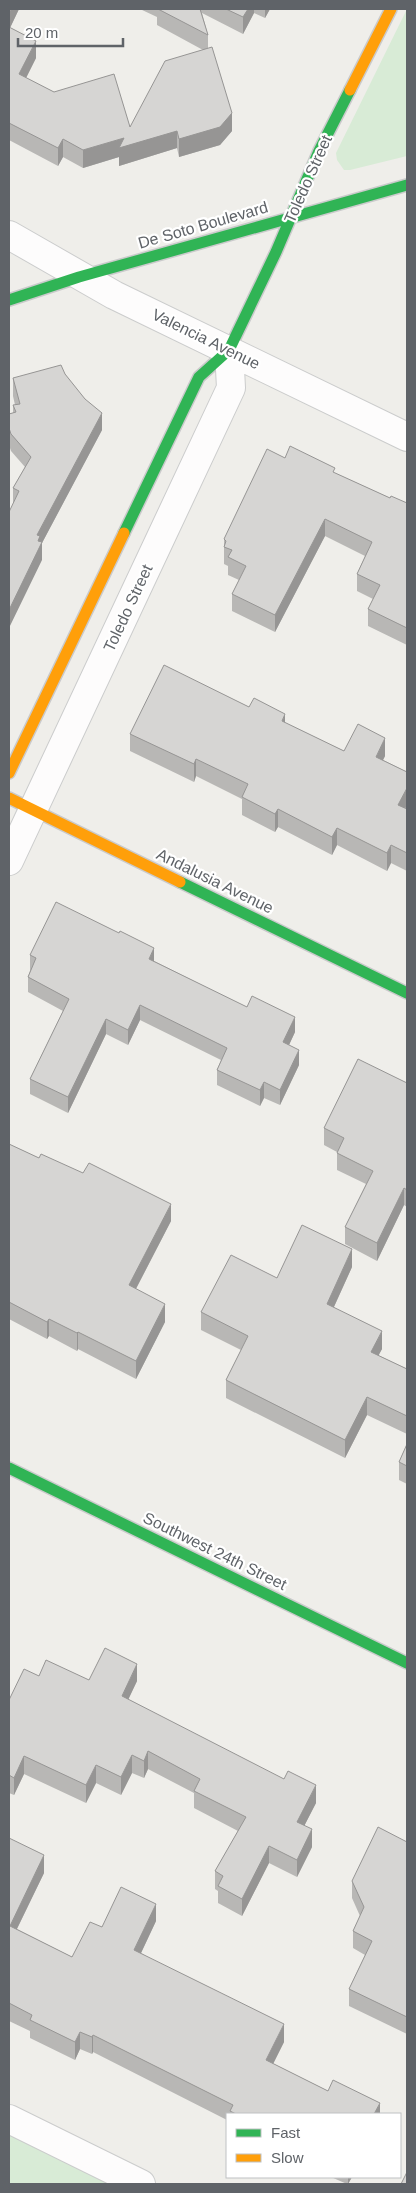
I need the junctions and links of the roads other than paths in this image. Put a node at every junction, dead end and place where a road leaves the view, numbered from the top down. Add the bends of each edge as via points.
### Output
1 (391, 9) edge
2 (407, 185) edge
3 (292, 216) junction
4 (9, 235) edge
5 (79, 276) junction
6 (9, 300) edge
7 (229, 350) junction
8 (407, 437) edge
9 (9, 773) edge
10 (9, 798) edge
11 (33, 810) junction
12 (9, 861) edge
13 (407, 993) edge
14 (9, 1468) edge
15 (407, 1663) edge
16 (9, 2119) edge
17 (141, 2184) edge

1 - 3 street, Toledo Street via 319,150
2 - 3 street, De Soto Boulevard
3 - 5 street, De Soto Boulevard
3 - 7 street, Toledo Street
4 - 5 street, Valencia Avenue
5 - 6 street, De Soto Boulevard
5 - 7 street, Valencia Avenue
7 - 8 street, Valencia Avenue
7 - 9 street, Toledo Street via 199,377
7 - 11 street, Toledo Street via 231,388
10 - 11 street, Andalusia Avenue
11 - 12 street, Toledo Street
11 - 13 street, Andalusia Avenue
14 - 15 street, Southwest 24th Street
16 - 17 street

